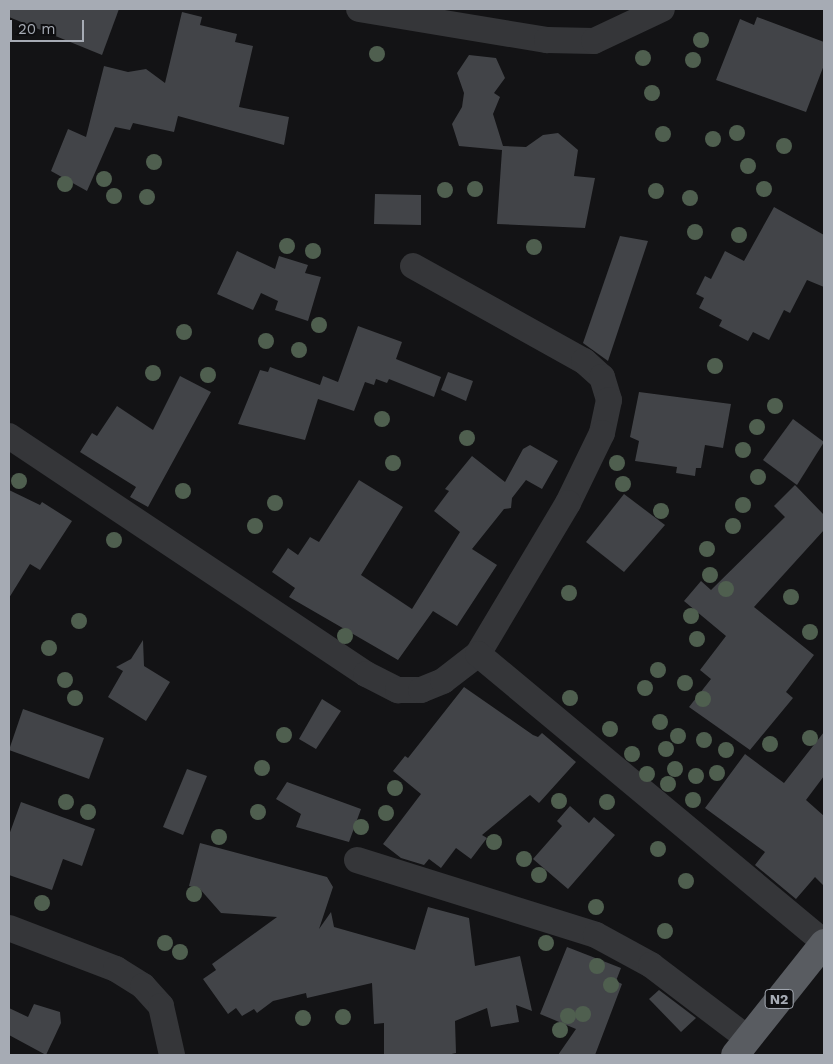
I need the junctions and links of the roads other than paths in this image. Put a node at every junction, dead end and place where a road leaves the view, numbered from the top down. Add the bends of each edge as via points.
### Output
1 (359, 9) edge
2 (662, 9) edge
3 (413, 266) dead end
4 (9, 436) edge
5 (478, 654) junction
6 (357, 860) dead end
7 (9, 928) edge
8 (824, 943) edge
9 (741, 1047) edge
10 (172, 1055) edge

1 - 2 street via 547,40 594,41
3 - 5 street via 584,361 602,377 609,400 602,433 568,503
4 - 5 street via 366,674 398,690 421,690 443,681
5 - 8 street
6 - 9 street via 596,935 651,965
7 - 10 street via 116,969 143,986 161,1006
8 - 9 highway, N2

